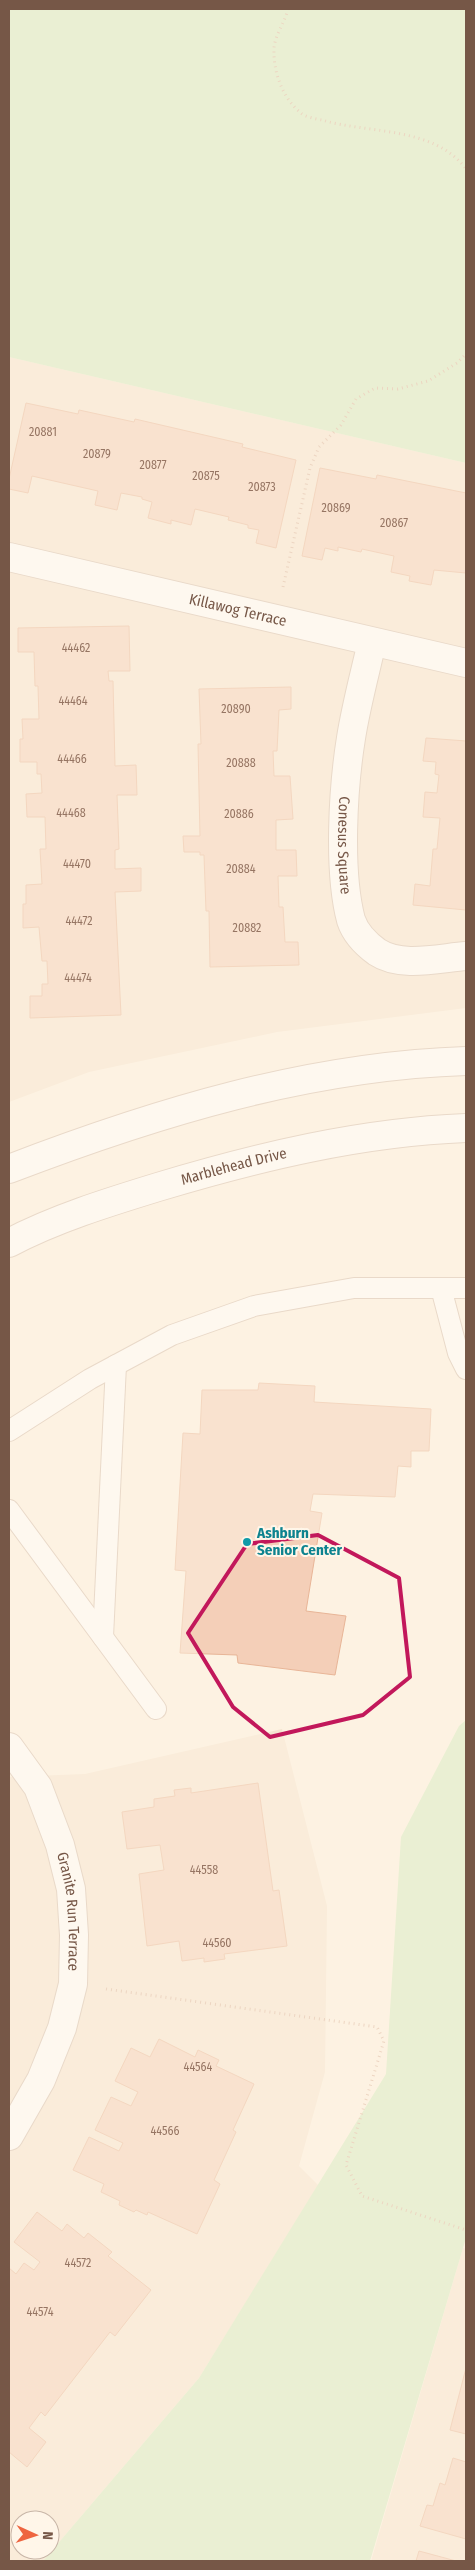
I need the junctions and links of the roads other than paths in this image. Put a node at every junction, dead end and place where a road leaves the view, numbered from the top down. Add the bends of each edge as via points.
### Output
1 (9, 557) edge
2 (372, 642) junction
3 (466, 663) edge
4 (466, 956) edge
5 (466, 1061) edge
6 (466, 1128) edge
7 (9, 1169) edge
8 (9, 1243) edge
9 (441, 1288) junction
10 (466, 1288) edge
11 (116, 1365) junction
12 (466, 1368) edge
13 (9, 1431) edge
14 (9, 1510) edge
15 (104, 1637) junction
16 (156, 1709) dead end
17 (9, 1747) edge
18 (9, 2136) edge

1 - 2 street, Killawog Terrace
2 - 3 street, Killawog Terrace
2 - 4 street, Conesus Square via 351,738 344,807 345,881 352,921 361,938 378,952 400,960
5 - 7 street via 335,1074 216,1099 94,1136
6 - 8 street, Marblehead Drive via 345,1140 233,1164 115,1200
9 - 10 lane
9 - 11 lane via 354,1288 254,1306 172,1335
9 - 12 lane via 458,1354
11 - 13 lane
11 - 15 lane
14 - 15 lane
15 - 16 lane
17 - 18 street, Granite Run Terrace via 38,1788 60,1845 71,1889 74,1935 73,1984 62,2028 41,2080

